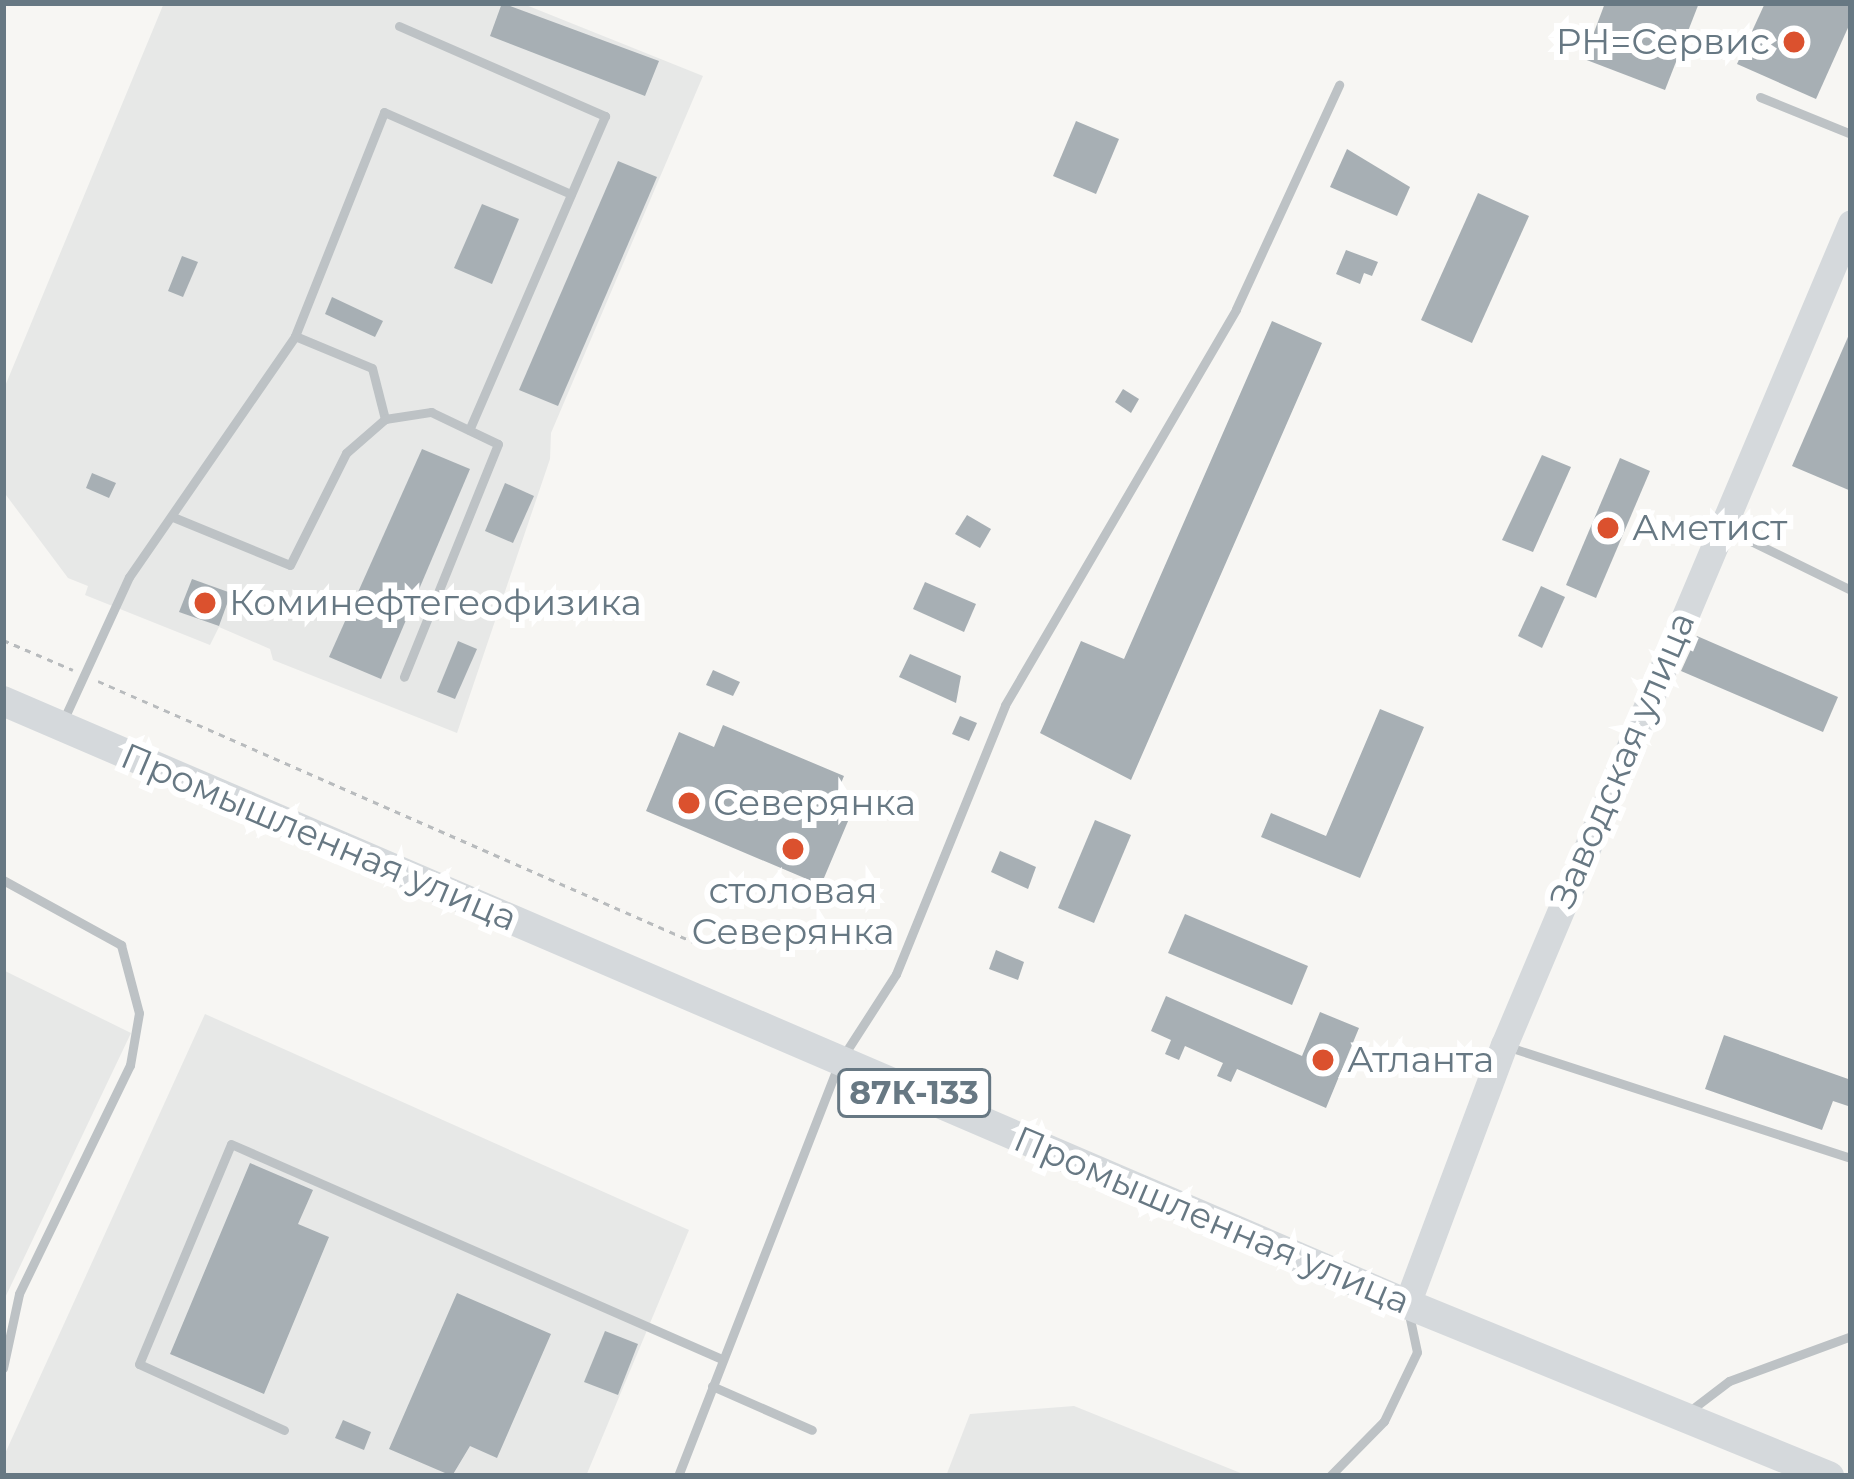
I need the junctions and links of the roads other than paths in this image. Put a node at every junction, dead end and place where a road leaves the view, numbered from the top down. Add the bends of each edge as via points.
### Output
1 (399, 26) dead end
2 (1340, 85) dead end
3 (1760, 97) dead end
4 (1851, 134) edge
5 (572, 194) junction
6 (1851, 223) edge
7 (295, 336) junction
8 (385, 419) junction
9 (469, 430) junction
10 (172, 517) junction
11 (1719, 526) junction
12 (1851, 590) edge
13 (404, 677) dead end
14 (3, 701) edge
15 (61, 726) junction
16 (3, 880) edge
17 (1504, 1046) junction
18 (840, 1061) junction
19 (1851, 1158) edge
20 (1407, 1304) junction
21 (1851, 1336) edge
22 (722, 1358) junction
23 (3, 1368) edge
24 (712, 1386) junction
25 (1682, 1417) junction
26 (284, 1430) dead end
27 (812, 1430) dead end
28 (678, 1476) edge
29 (1330, 1476) edge
30 (1829, 1476) edge

1 - 5 lane via 605,116
2 - 18 lane via 1236,310 1005,705 904,956
3 - 4 lane
5 - 7 lane via 384,112
5 - 9 lane
6 - 11 street, Заводская улица
7 - 8 lane via 372,368
7 - 10 lane
8 - 9 lane via 431,412
8 - 10 lane via 346,453 290,566
9 - 13 lane via 498,445
10 - 15 lane via 129,577
11 - 12 lane
11 - 17 street, Заводская улица
14 - 15 main road, Промышленная улица / 87К-133
15 - 18 main road, Промышленная улица / 87К-133
16 - 23 lane via 121,945 139,1013 130,1065 19,1294
17 - 19 lane
17 - 20 street, Заводская улица
18 - 20 main road, Промышленная улица / 87К-133
18 - 22 lane
20 - 25 main road, Промышленная улица / 87К-133
20 - 29 lane via 1417,1352 1384,1421
21 - 25 lane via 1729,1381
22 - 24 lane
22 - 26 lane via 231,1144 139,1364
24 - 27 lane
24 - 28 lane
25 - 30 main road, Промышленная улица / 87К-133

